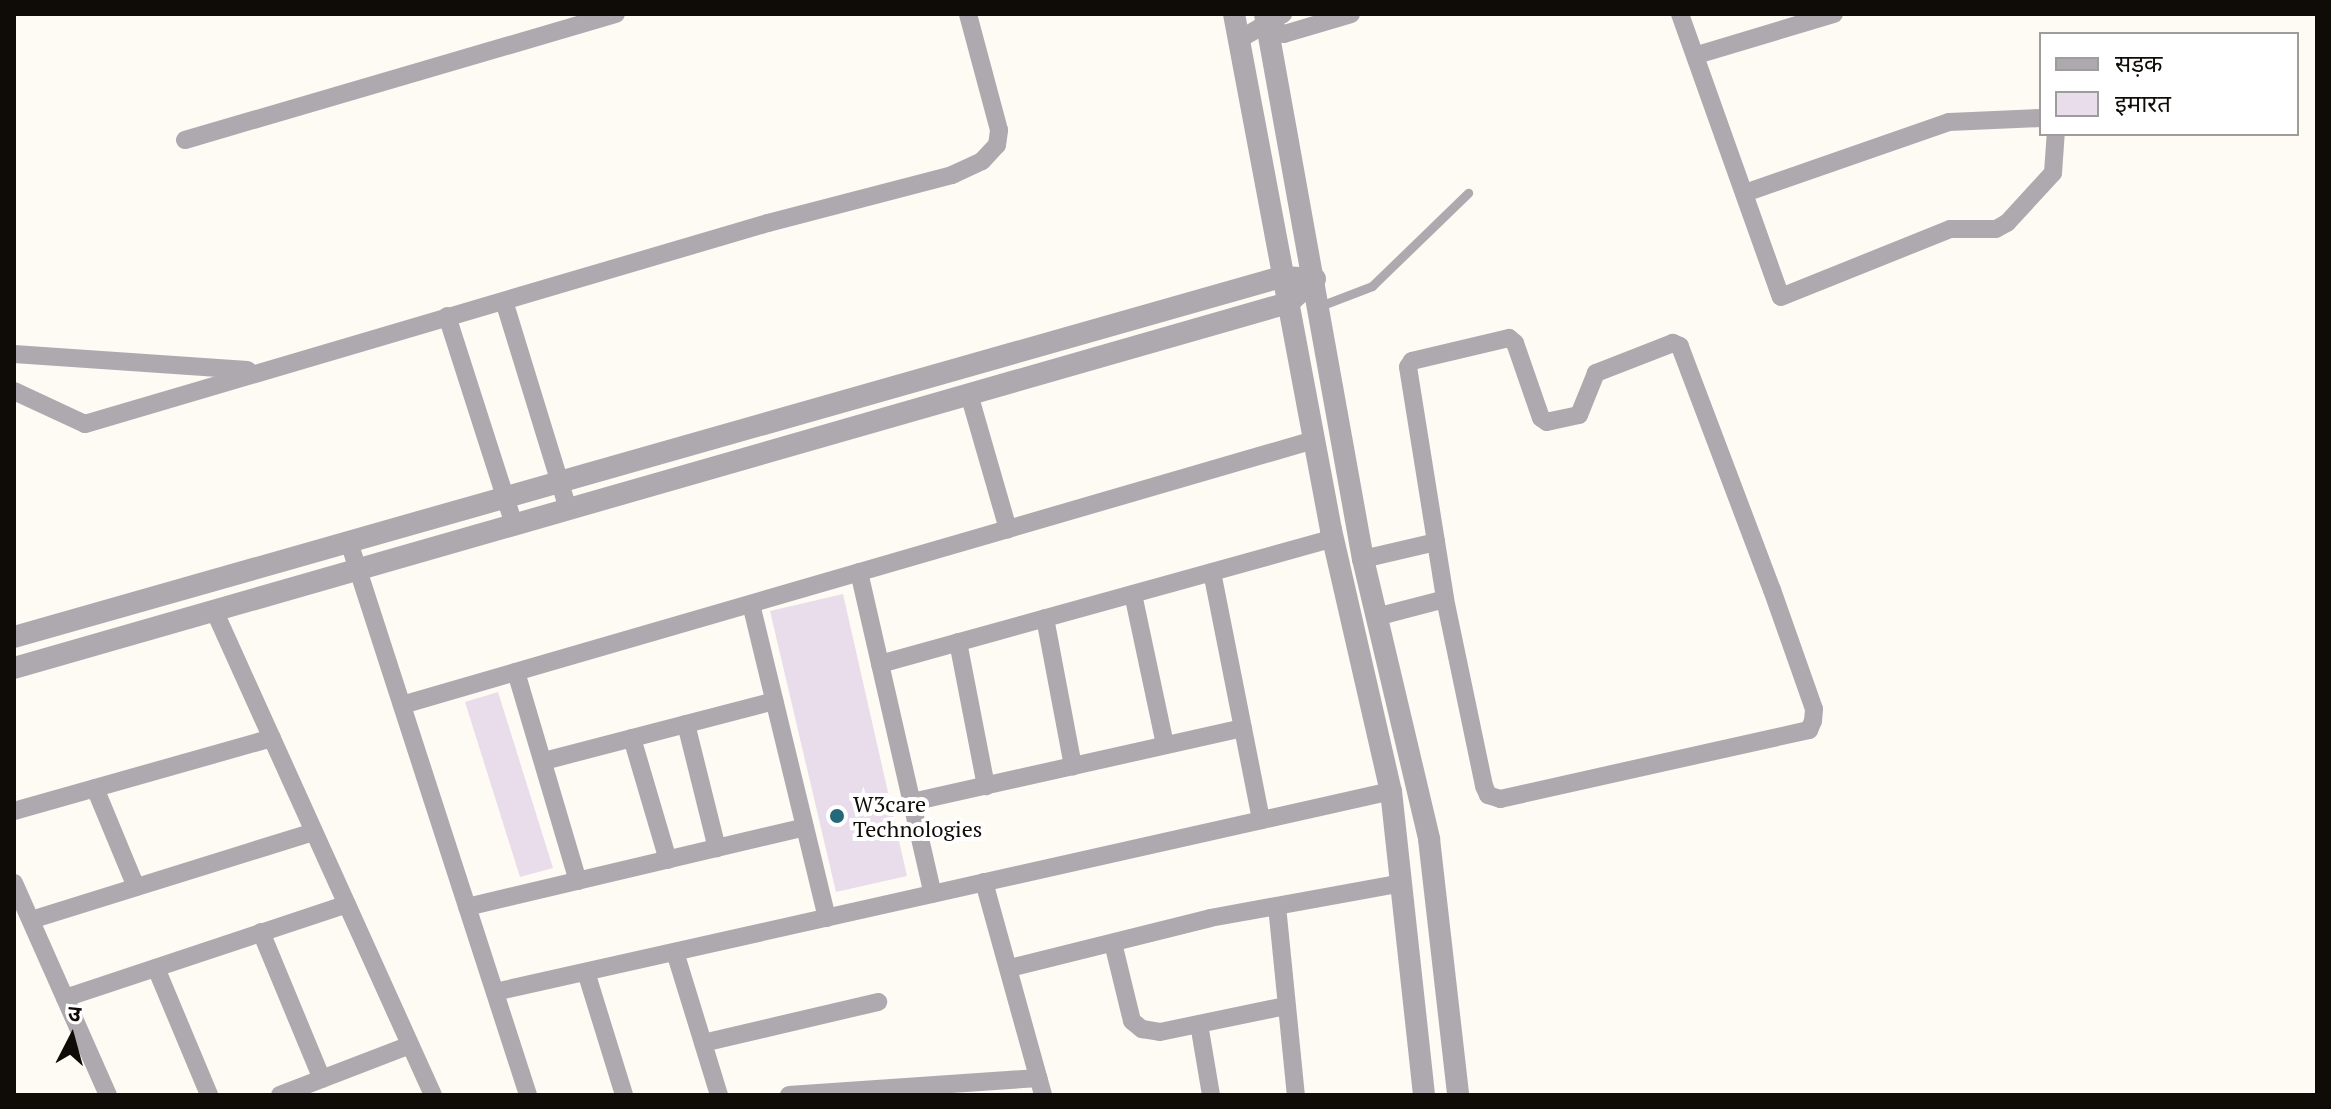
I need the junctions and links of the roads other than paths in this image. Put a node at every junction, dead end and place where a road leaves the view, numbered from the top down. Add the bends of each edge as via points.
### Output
1 (616, 14) edge
2 (968, 14) edge
3 (1234, 14) edge
4 (1351, 14) edge
5 (1680, 14) edge
6 (1834, 14) edge
7 (594, 17) edge
8 (1272, 19) edge
9 (1240, 39) junction
10 (1697, 55) junction
11 (2039, 118) edge
12 (2056, 136) edge
13 (185, 140) dead end
14 (1468, 193) dead end
15 (1745, 193) junction
16 (1281, 277) junction
17 (1315, 279) junction
18 (504, 301) junction
19 (1288, 303) junction
20 (1320, 306) junction
21 (447, 316) junction
22 (14, 354) edge
23 (263, 370) junction
24 (14, 391) edge
25 (969, 394) junction
26 (1314, 440) junction
27 (559, 483) junction
28 (505, 498) junction
29 (568, 509) junction
30 (514, 525) junction
31 (1008, 529) junction
32 (1333, 538) junction
33 (349, 542) junction
34 (1436, 542) junction
35 (1363, 559) junction
36 (358, 569) junction
37 (859, 572) junction
38 (1212, 572) junction
39 (1133, 594) junction
40 (1445, 599) junction
41 (751, 604) junction
42 (214, 610) junction
43 (1376, 617) junction
44 (1045, 618) junction
45 (14, 637) edge
46 (958, 642) junction
47 (880, 664) junction
48 (14, 668) edge
49 (516, 672) junction
50 (774, 701) junction
51 (402, 705) junction
52 (686, 724) junction
53 (1243, 728) junction
54 (272, 738) junction
55 (632, 738) junction
56 (1165, 745) junction
57 (544, 761) junction
58 (1073, 766) junction
59 (986, 786) junction
60 (95, 788) junction
61 (1391, 791) junction
62 (912, 802) junction
63 (14, 811) edge
64 (1261, 820) junction
65 (805, 827) junction
66 (314, 832) junction
67 (717, 848) junction
68 (668, 860) junction
69 (578, 881) junction
70 (984, 882) junction
71 (14, 883) edge
72 (1402, 883) junction
73 (136, 887) junction
74 (933, 894) junction
75 (347, 904) junction
76 (1277, 906) junction
77 (467, 907) junction
78 (827, 918) junction
79 (31, 920) junction
80 (261, 932) junction
81 (1113, 943) junction
82 (675, 952) junction
83 (156, 968) junction
84 (1010, 968) junction
85 (586, 972) junction
86 (495, 992) junction
87 (65, 998) junction
88 (878, 1002) dead end
89 (1286, 1006) junction
90 (1199, 1024) junction
91 (703, 1043) junction
92 (410, 1045) junction
93 (322, 1079) junction
94 (1041, 1086) edge
95 (108, 1095) edge
96 (209, 1095) edge
97 (280, 1095) edge
98 (433, 1095) edge
99 (528, 1095) edge
100 (624, 1095) edge
101 (719, 1095) edge
102 (789, 1095) edge
103 (1211, 1095) edge
104 (1296, 1095) edge
105 (1424, 1095) edge
106 (1458, 1095) edge

1 - 7 street
2 - 18 street via 999,130 997,145 982,161 952,175
3 - 9 street
4 - 8 street via 1284,34
5 - 10 street
6 - 10 street
7 - 13 street
8 - 9 street
8 - 17 street
9 - 16 street
10 - 15 street
11 - 15 street via 1949,122
12 - 15 street via 2053,173 2007,223 1996,229 1950,229 1781,297
14 - 20 lane via 1372,286
16 - 17 street
16 - 19 street
16 - 27 street
17 - 19 street
17 - 20 street
18 - 21 street
18 - 27 street
19 - 25 street
19 - 26 street
20 - 35 street
21 - 23 street
21 - 28 street
22 - 23 street
23 - 24 street via 85,424
25 - 29 street
25 - 31 street
26 - 31 street
26 - 32 street
27 - 28 street
27 - 29 street
28 - 30 street
28 - 33 street
29 - 30 street
30 - 36 street
31 - 37 street
32 - 38 street
32 - 61 street
33 - 36 street
33 - 45 street
34 - 35 street
34 - 40 street
34 - 40 street via 1408,367 1412,361 1509,338 1547,422 1579,415 1596,373 1666,343 1680,346 1814,709 1813,721 1809,730 1500,799 1488,795
35 - 43 street
36 - 42 street
36 - 51 street
37 - 41 street
37 - 47 street
38 - 39 street
38 - 53 street
39 - 44 street
39 - 56 street
40 - 43 street
41 - 49 street
41 - 50 street
42 - 48 street
42 - 54 street
43 - 106 street via 1429,839
44 - 46 street
44 - 58 street
46 - 47 street
46 - 59 street
47 - 62 street
49 - 51 street
49 - 57 street
50 - 52 street
50 - 65 street
51 - 77 street
52 - 55 street
52 - 67 street
53 - 56 street
53 - 64 street
54 - 60 street
54 - 66 street
55 - 57 street
55 - 68 street
56 - 58 street
57 - 69 street
58 - 59 street
59 - 62 street
60 - 63 street
60 - 73 street
61 - 64 street
61 - 72 street
62 - 74 street
64 - 70 street
65 - 67 street
65 - 78 street
66 - 73 street
66 - 75 street
67 - 68 street
68 - 69 street
69 - 77 street
70 - 74 street
70 - 84 street
71 - 79 street
72 - 76 street
72 - 105 street
73 - 79 street
74 - 78 street
75 - 80 street
75 - 92 street
76 - 81 street
76 - 89 street
77 - 86 street
78 - 82 street
79 - 87 street
80 - 83 street
80 - 93 street
81 - 84 street
81 - 90 street via 1132,1021 1160,1032
82 - 85 street
82 - 91 street
83 - 87 street
83 - 96 street
84 - 94 street
85 - 86 street
85 - 100 street
86 - 99 street
87 - 95 street
88 - 91 street
89 - 90 street
89 - 104 street
90 - 103 street
91 - 101 street
92 - 93 street
92 - 98 street
93 - 97 street
94 - 102 street

